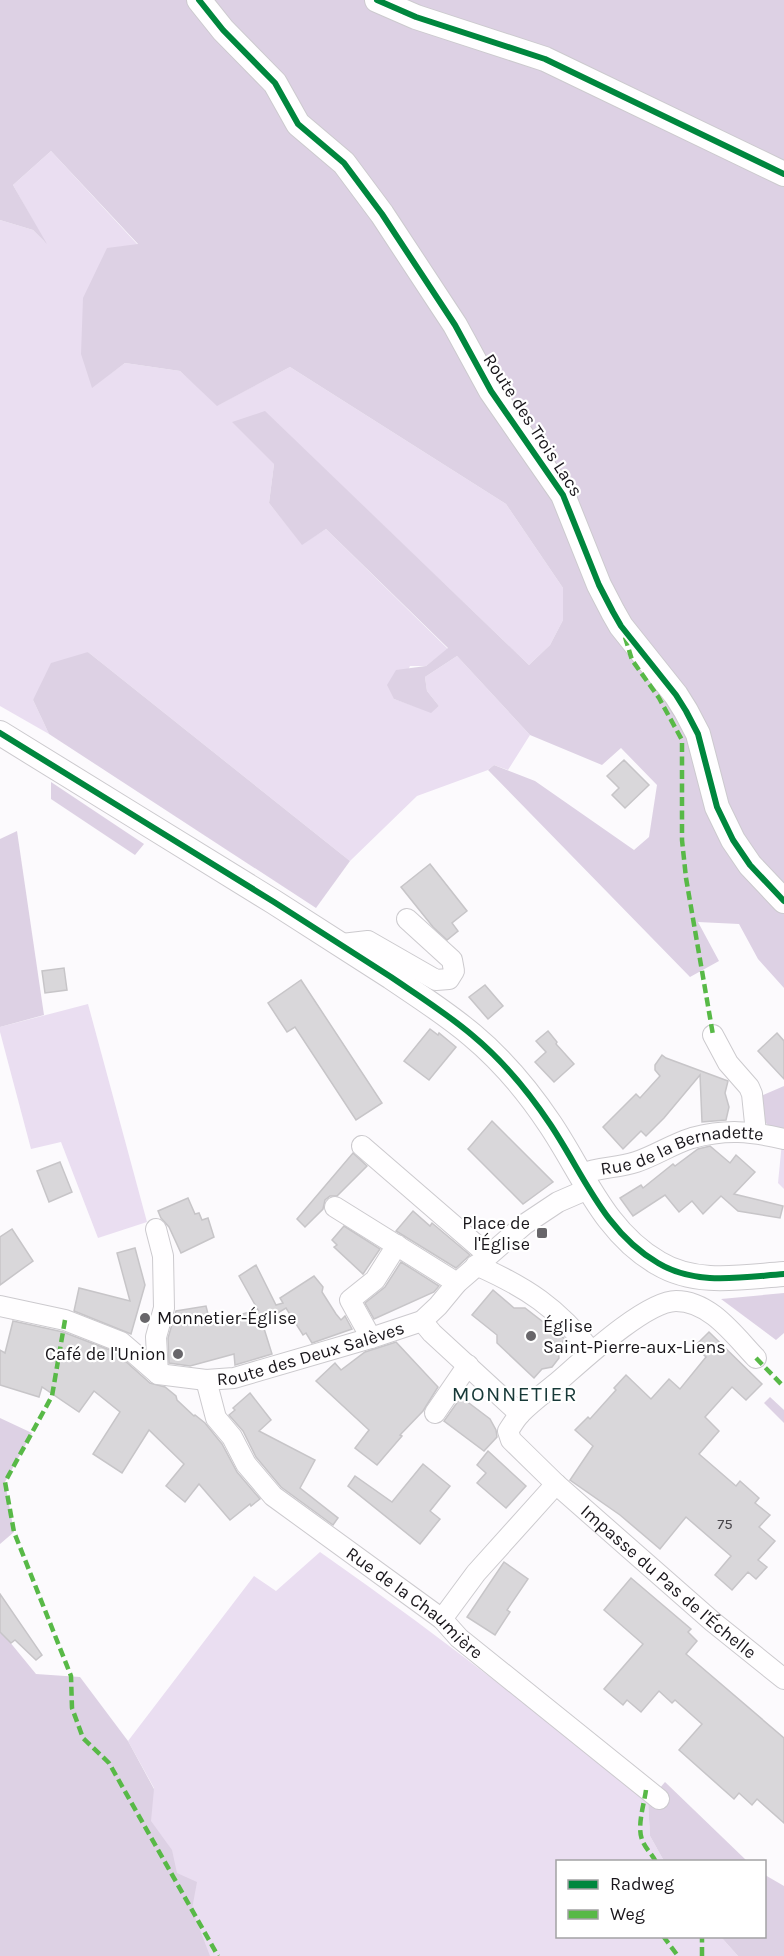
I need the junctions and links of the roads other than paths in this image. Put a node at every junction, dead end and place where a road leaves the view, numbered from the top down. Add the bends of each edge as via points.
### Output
1 (199, 0) edge
2 (377, 0) edge
3 (784, 174) edge
4 (0, 733) edge
5 (784, 901) edge
6 (407, 918) dead end
7 (342, 944) junction
8 (712, 1035) dead end
9 (756, 1133) junction
10 (784, 1139) edge
11 (362, 1146) dead end
12 (585, 1182) junction
13 (335, 1206) dead end
14 (156, 1229) dead end
15 (397, 1245) junction
16 (482, 1260) junction
17 (784, 1274) edge
18 (457, 1282) junction
19 (0, 1306) edge
20 (422, 1321) junction
21 (371, 1338) junction
22 (591, 1351) junction
23 (756, 1358) dead end
24 (468, 1365) junction
25 (158, 1374) junction
26 (206, 1380) junction
27 (435, 1413) dead end
28 (520, 1414) junction
29 (556, 1484) junction
30 (442, 1619) junction
31 (784, 1678) edge
32 (659, 1799) dead end

1 - 5 street, Route des Trois Lacs via 274,82 298,124 344,163 455,325 491,391 563,495 617,619 686,711 698,734 717,807 733,840
2 - 3 street via 554,63
4 - 7 street
6 - 7 street via 452,960 454,971 449,979 436,980 368,941
7 - 12 street via 443,1012 504,1065 534,1100
8 - 9 street via 728,1063 749,1087
9 - 10 street, Rue de la Bernadette
9 - 12 street, Rue de la Bernadette via 732,1131 691,1138 635,1163 593,1170
11 - 16 street
12 - 16 street, Route des Deux Salèves
12 - 17 street via 604,1215 658,1264 686,1274 723,1278
13 - 15 street
14 - 25 street via 163,1256 164,1298 156,1337
15 - 18 street
15 - 21 street via 375,1280 350,1300
16 - 18 street, Route des Deux Salèves
16 - 22 street via 536,1296 574,1329
18 - 20 street, Route des Deux Salèves
19 - 25 street via 65,1320 121,1342
20 - 21 street, Route des Deux Salèves
20 - 24 street
21 - 26 street, Route des Deux Salèves via 234,1377
22 - 23 street via 663,1303 676,1301 703,1307
22 - 28 street
24 - 27 street
24 - 28 street
25 - 26 street, Route des Deux Salèves
26 - 30 street, Rue de la Chaumière via 216,1418 273,1496
28 - 29 street, Impasse du Pas de l'Échelle via 508,1431 511,1440
29 - 30 street via 476,1573
29 - 31 street, Impasse du Pas de l'Échelle via 713,1622
30 - 32 street, Rue de la Chaumière via 459,1638

